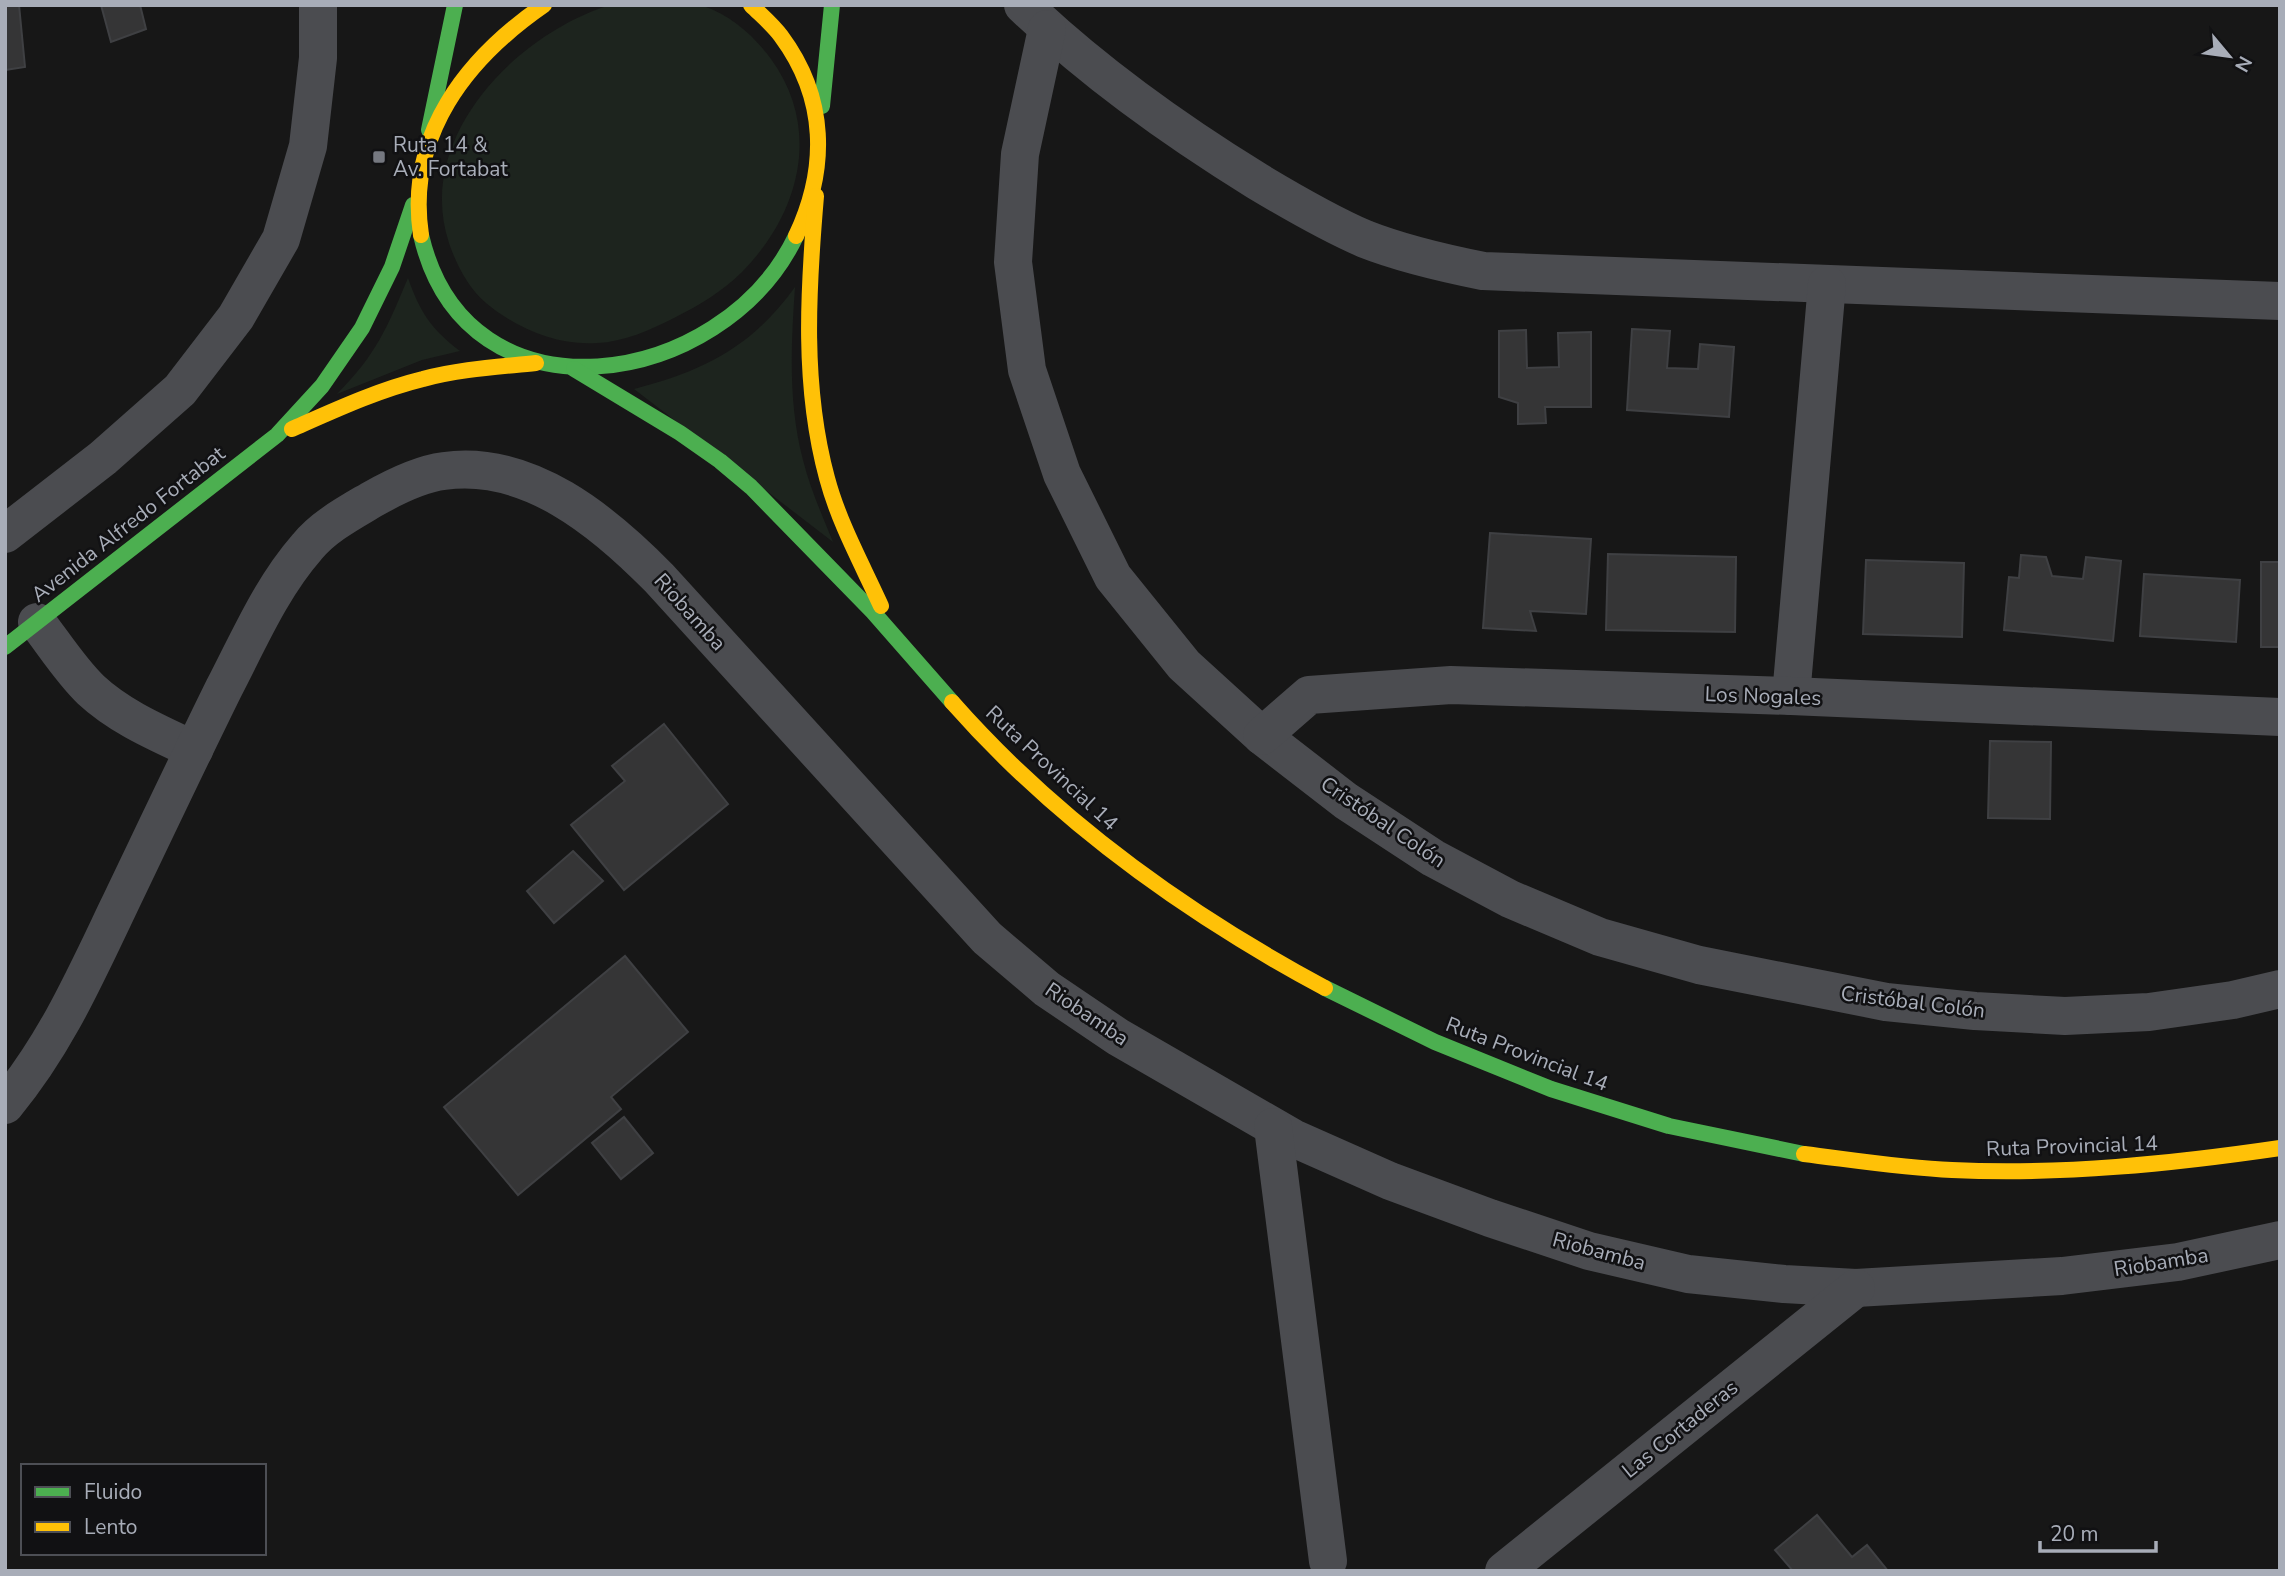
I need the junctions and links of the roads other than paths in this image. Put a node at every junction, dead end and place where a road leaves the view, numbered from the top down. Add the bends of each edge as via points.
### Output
1 (318, 5) edge
2 (455, 5) edge
3 (544, 5) edge
4 (751, 5) edge
5 (832, 5) edge
6 (1035, 17) edge
7 (820, 143) junction
8 (424, 153) junction
9 (818, 171) junction
10 (419, 186) junction
11 (1827, 284) junction
12 (2280, 301) edge
13 (540, 362) junction
14 (574, 369) junction
15 (277, 435) junction
16 (5, 534) edge
17 (37, 622) junction
18 (894, 633) junction
19 (5, 647) edge
20 (1791, 696) junction
21 (2280, 717) edge
22 (1262, 736) junction
23 (194, 750) junction
24 (2280, 989) edge
25 (5, 1105) edge
26 (1273, 1127) junction
27 (2280, 1149) edge
28 (2280, 1240) edge
29 (1856, 1288) junction
30 (1331, 1567) edge
31 (1504, 1571) edge

1 - 16 street via 318,58 308,146 281,239 236,317 180,390 103,458
2 - 8 main road, Ruta Provincial 14
3 - 8 main road, Ruta Provincial 14 via 510,30 458,84
4 - 7 main road, Ruta Provincial 14 via 791,48 808,78
5 - 7 main road
6 - 11 street via 1161,118 1292,202 1365,239 1431,261 1483,271
6 - 22 street, Cristóbal Colón via 1013,262 1027,370 1062,474 1113,577 1184,665
7 - 9 main road, Ruta Provincial 14
8 - 10 main road, Ruta Provincial 14
9 - 14 main road, Ruta Provincial 14 via 800,230 785,258 744,305 697,337 643,361 610,369
9 - 18 main road, Ruta Provincial 14 via 809,348 818,436 843,521
10 - 13 main road, Ruta Provincial 14 via 418,220 424,251 454,310 476,332 504,349
10 - 15 main road, Avenida Alfredo Fortabat via 392,267 362,328 322,386
11 - 12 street
11 - 20 street
13 - 14 main road, Ruta Provincial 14
13 - 15 main road, Avenida Alfredo Fortabat via 410,382
14 - 18 main road, Ruta Provincial 14 via 738,475
15 - 17 main road, Avenida Alfredo Fortabat
17 - 19 main road, Avenida Alfredo Fortabat
17 - 23 street via 90,689 122,712
18 - 27 main road, Ruta Provincial 14 via 1022,775 1161,887 1325,988 1424,1037 1535,1083 1665,1125 1753,1146 1905,1167 1976,1171 2127,1168
20 - 21 street, Los Nogales
20 - 22 street, Los Nogales via 1451,685 1310,695
22 - 24 street, Cristóbal Colón via 1346,801 1433,858 1510,899 1600,937 1699,965 1886,1002 2065,1016 2149,1012
23 - 25 street, Riobamba via 73,1003 31,1074
23 - 26 street, Riobamba via 280,582 308,545 346,515 394,487 443,471 487,471 523,481 593,517 627,546 987,938 1047,989 1118,1037
26 - 29 street, Riobamba via 1390,1181 1590,1251 1688,1274
26 - 30 street
28 - 29 street, Riobamba via 2178,1262 2062,1276
29 - 31 street, Las Cortaderas

